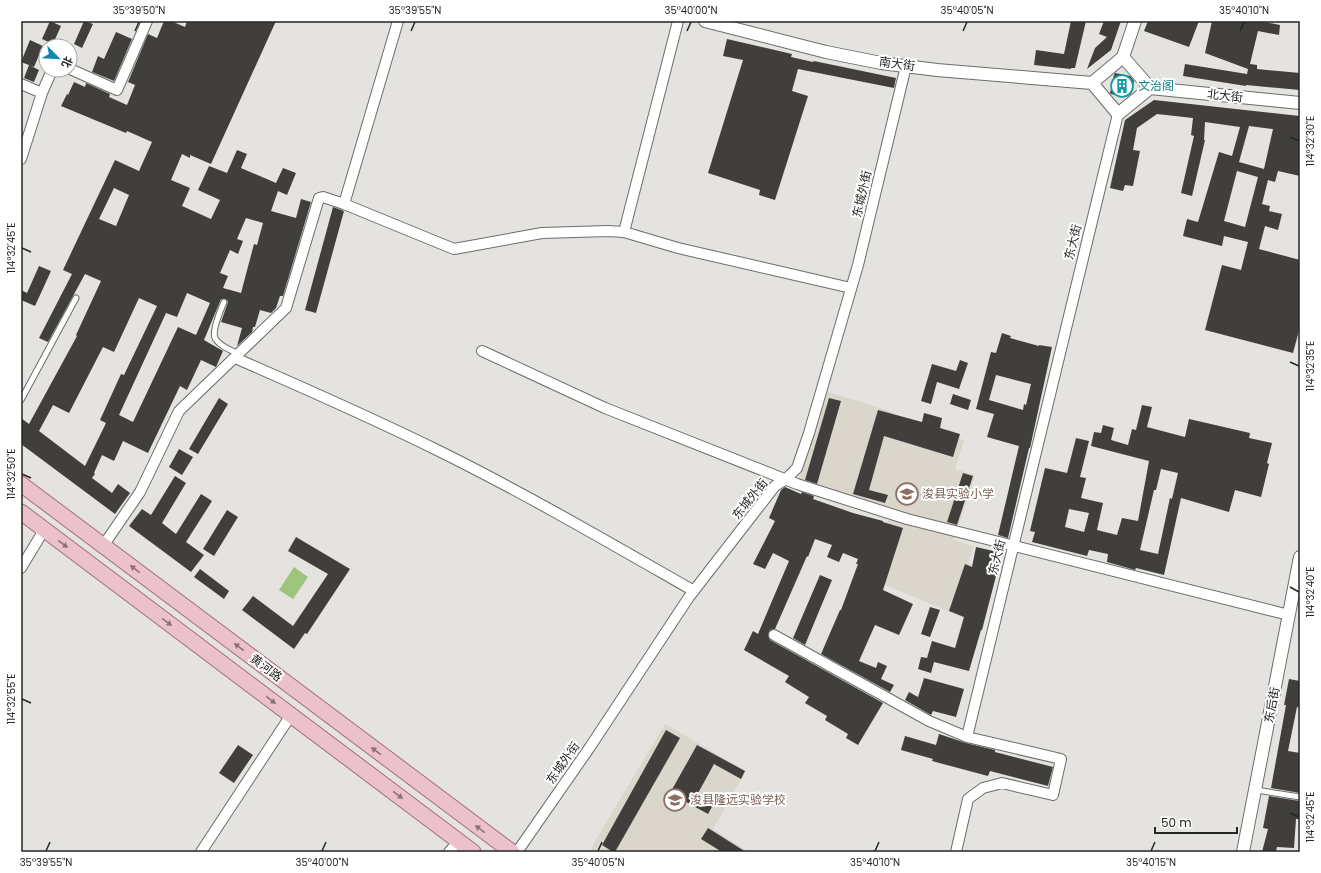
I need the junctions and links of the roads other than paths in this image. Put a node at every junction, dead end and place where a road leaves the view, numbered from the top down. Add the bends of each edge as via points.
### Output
1 (147, 21) edge
2 (398, 21) edge
3 (678, 21) edge
4 (706, 21) edge
5 (1135, 21) edge
6 (1123, 57) junction
7 (906, 66) junction
8 (78, 73) edge
9 (49, 78) edge
10 (1092, 83) junction
11 (21, 84) edge
12 (1150, 88) junction
13 (42, 93) junction
14 (1300, 103) edge
15 (1118, 114) junction
16 (21, 159) edge
17 (344, 204) junction
18 (624, 232) junction
19 (851, 288) junction
20 (76, 298) dead end
21 (224, 302) dead end
22 (482, 351) dead end
23 (237, 356) junction
24 (21, 400) edge
25 (786, 480) junction
26 (21, 484) edge
27 (21, 512) edge
28 (44, 530) junction
29 (103, 546) junction
30 (1013, 546) junction
31 (1300, 557) edge
32 (21, 568) edge
33 (694, 591) junction
34 (1294, 616) edge
35 (774, 635) dead end
36 (291, 715) junction
37 (967, 737) junction
38 (1255, 790) junction
39 (1300, 797) edge
40 (454, 846) edge
41 (201, 852) edge
42 (473, 852) edge
43 (512, 852) edge
44 (517, 852) edge
45 (956, 852) edge
46 (1243, 852) edge

1 - 8 street via 117,90
2 - 17 street
3 - 18 street
4 - 7 street, 南大街 via 826,52
5 - 6 street
6 - 10 street
6 - 12 street
7 - 10 street, 南大街
7 - 19 street, 东城外街
9 - 13 street
10 - 15 street
11 - 13 street
12 - 14 street, 北大街
12 - 15 street
13 - 16 street
15 - 30 street, 东大街
17 - 18 street via 454,249 542,233
17 - 23 street via 319,198 286,308
18 - 19 street via 678,248
19 - 25 street, 东城外街 via 802,456 797,468
20 - 24 lane
21 - 23 lane via 214,332 215,338
22 - 25 street via 605,408
23 - 29 street via 179,411 140,492
23 - 33 street via 440,451 561,514
25 - 30 street via 907,519
25 - 33 street, 东城外街 via 775,486
26 - 29 main road, 黄河路
27 - 28 main road, 黄河路
28 - 32 street
28 -> 36 main road, 黄河路
43 -> 29 main road, 黄河路
30 - 34 street
30 - 37 street, 东大街
31 - 34 street, 东后街
33 - 44 street, 东城外街
34 - 38 street, 东后街
35 - 37 street via 929,721
36 -> 40 main road, 黄河路
36 - 41 street
37 - 45 street via 1061,759 1053,795 1002,783 983,788 968,799
38 - 39 lane
38 - 46 street, 东后街
40 - 42 main road, 黄河路

